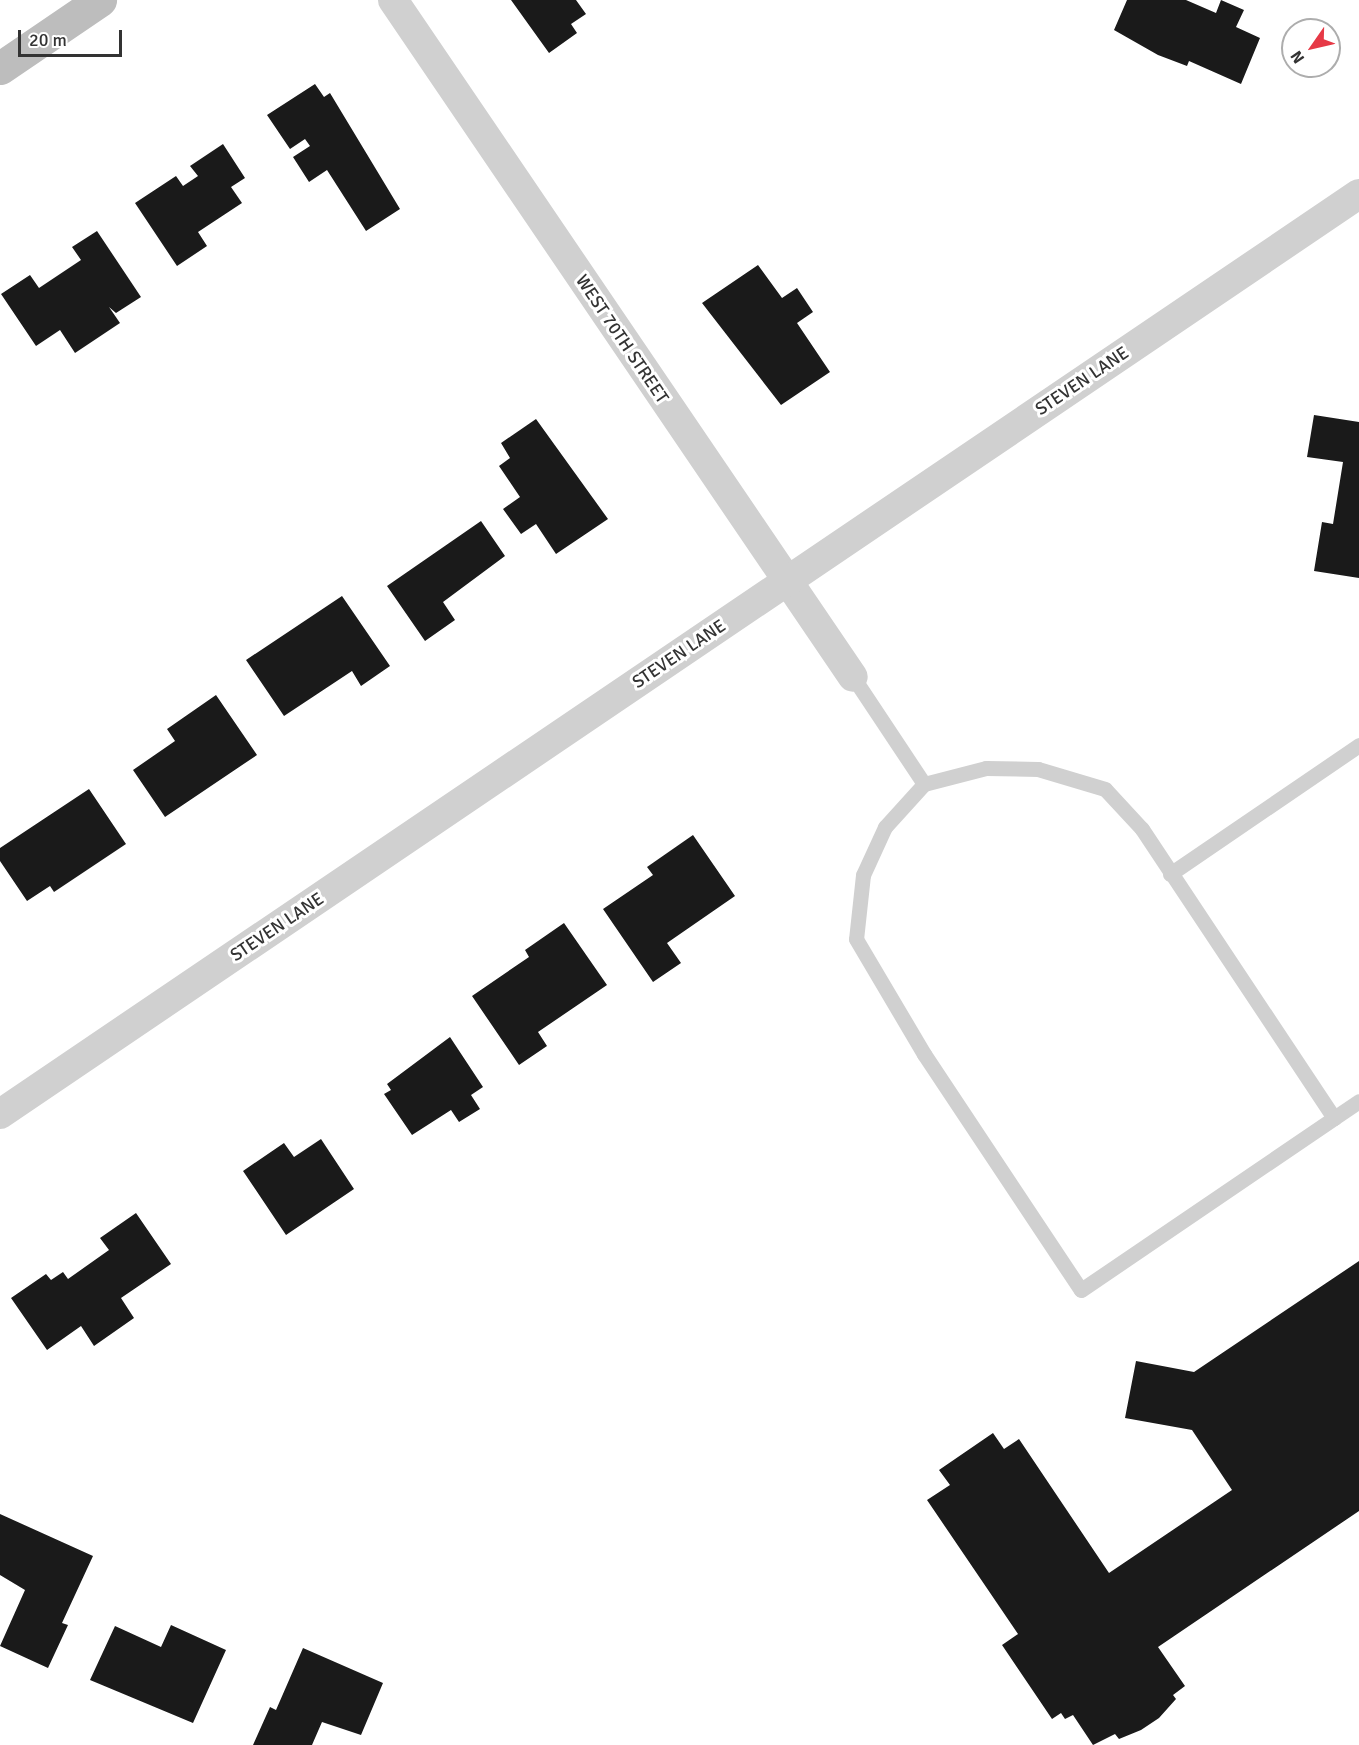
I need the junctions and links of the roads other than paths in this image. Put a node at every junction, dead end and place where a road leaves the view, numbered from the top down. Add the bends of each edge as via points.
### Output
1 (100, 0) edge
2 (393, 0) edge
3 (0, 68) edge
4 (1359, 194) edge
5 (786, 582) junction
6 (853, 677) joint
7 (1359, 745) edge
8 (924, 784) junction
9 (1170, 874) junction
10 (1359, 1101) edge
11 (0, 1114) edge
12 (1334, 1118) junction

1 - 3 street
2 - 5 street, WEST 70TH STREET
4 - 5 street, STEVEN LANE
5 - 6 street, WEST 70TH STREET
5 - 11 street, STEVEN LANE
6 - 8 lane
7 - 9 lane
8 - 9 lane via 986,768 1038,769 1105,789 1142,829
8 - 12 lane via 880,836 863,875 856,939 924,1054 1081,1290
9 - 12 lane
10 - 12 lane

